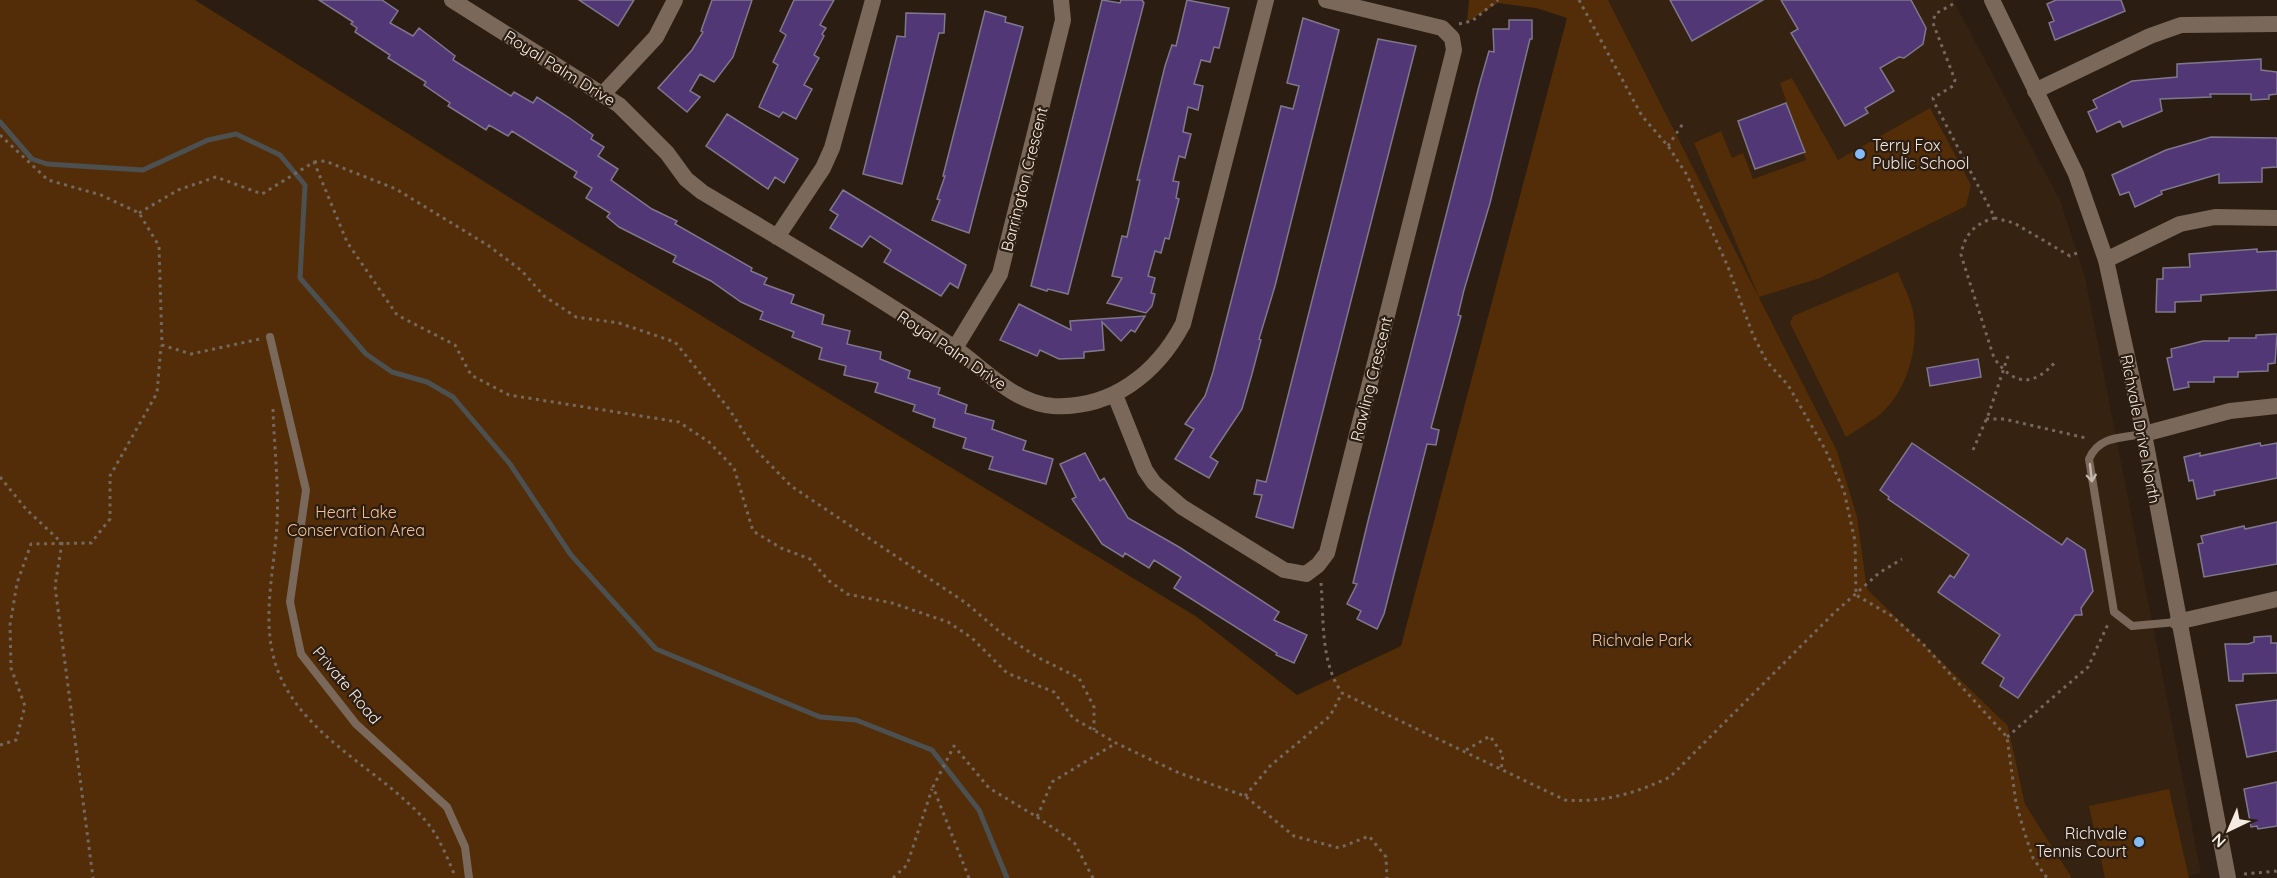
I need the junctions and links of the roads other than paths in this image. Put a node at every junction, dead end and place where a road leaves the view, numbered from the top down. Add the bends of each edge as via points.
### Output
1 (452, 0) edge
2 (675, 0) edge
3 (873, 0) edge
4 (1061, 0) edge
5 (1266, 0) edge
6 (1326, 0) edge
7 (1992, 0) edge
8 (474, 6) edge
9 (2277, 24) edge
10 (2035, 91) junction
11 (602, 95) junction
12 (2277, 218) edge
13 (777, 237) junction
14 (2106, 260) junction
15 (270, 337) road end
16 (955, 348) junction
17 (1115, 395) junction
18 (2277, 406) edge
19 (2144, 434) junction
20 (2277, 599) edge
21 (2177, 622) junction
22 (2228, 877) edge
23 (469, 878) edge

1 - 8 street, Royal Palm Drive
2 - 11 street via 656,37
3 - 13 street via 832,148
4 - 16 street, Barrington Crescent via 1063,20 1000,274
5 - 17 street, Royal Palm Drive via 1183,324 1159,361
6 - 17 street, Rawling Crescent via 1442,28 1452,38 1454,50 1327,553 1318,565 1306,574 1284,570 1166,495 1145,470
7 - 10 street, Richvale Drive North
8 - 11 street, Royal Palm Drive
9 - 10 street via 2181,25
10 - 14 street, Richvale Drive North via 2076,174
11 - 13 street, Royal Palm Drive via 619,105 654,140 686,179
12 - 14 street via 2215,217 2180,224
13 - 16 street, Royal Palm Drive
14 - 19 street, Richvale Drive North
15 - 23 lane, Private Road via 306,490 290,602 301,654 356,724 447,807 465,847
16 - 17 street, Royal Palm Drive via 1006,388 1037,402 1066,405
18 - 19 street via 2230,411
19 - 21 street, Richvale Drive North
19 -> 21 lane via 2102,441 2089,459 2114,612 2132,626
20 - 21 street
21 - 22 street, Richvale Drive North

